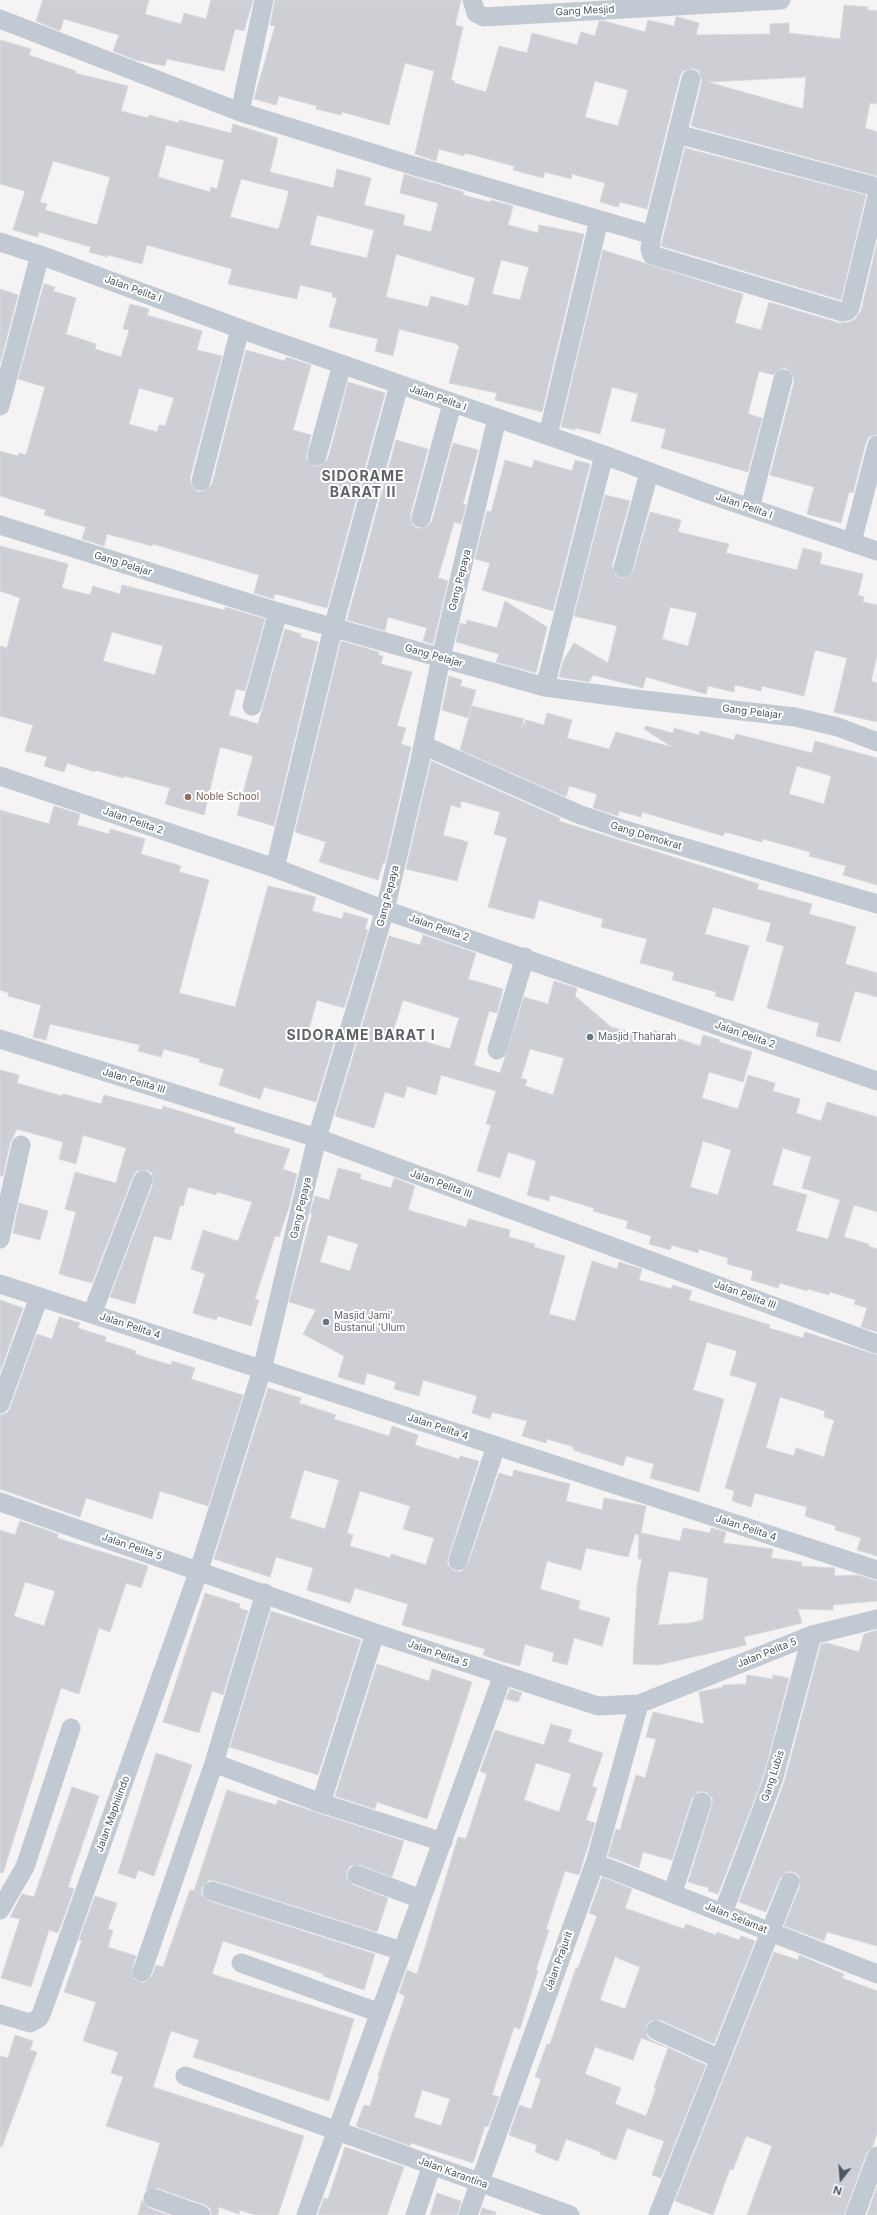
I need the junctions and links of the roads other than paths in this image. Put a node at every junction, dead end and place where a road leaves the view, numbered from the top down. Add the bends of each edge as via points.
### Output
1 (264, 0) edge
2 (472, 0) edge
3 (780, 0) edge
4 (642, 4) edge
5 (0, 19) edge
6 (691, 79) dead end
7 (240, 112) junction
8 (677, 134) junction
9 (877, 187) edge
10 (877, 196) edge
11 (599, 220) junction
12 (652, 235) junction
13 (0, 242) edge
14 (40, 255) junction
15 (240, 329) junction
16 (342, 364) junction
17 (783, 379) dead end
18 (399, 385) junction
19 (452, 404) junction
20 (0, 406) edge
21 (497, 418) junction
22 (548, 435) junction
23 (877, 445) edge
24 (604, 455) junction
25 (316, 456) dead end
26 (649, 473) junction
27 (201, 481) dead end
28 (750, 508) junction
29 (421, 518) dead end
30 (0, 525) edge
31 (852, 542) junction
32 (877, 551) edge
33 (623, 568) dead end
34 (278, 612) junction
35 (333, 628) junction
36 (441, 658) junction
37 (545, 687) junction
38 (252, 706) dead end
39 (877, 742) edge
40 (423, 745) junction
41 (0, 776) edge
42 (275, 868) junction
43 (877, 904) edge
44 (385, 910) junction
45 (524, 957) junction
46 (0, 1039) edge
47 (497, 1050) dead end
48 (877, 1082) edge
49 (317, 1138) junction
50 (21, 1145) dead end
51 (143, 1180) dead end
52 (0, 1239) edge
53 (0, 1284) edge
54 (40, 1297) junction
55 (92, 1314) junction
56 (877, 1344) edge
57 (262, 1370) junction
58 (0, 1404) edge
59 (496, 1446) junction
60 (0, 1502) edge
61 (458, 1561) dead end
62 (199, 1570) junction
63 (877, 1570) edge
64 (265, 1593) junction
65 (877, 1619) edge
66 (375, 1633) junction
67 (812, 1635) junction
68 (503, 1676) junction
69 (639, 1704) junction
70 (71, 1728) dead end
71 (214, 1763) junction
72 (702, 1802) dead end
73 (321, 1803) junction
74 (443, 1842) junction
75 (594, 1863) junction
76 (357, 1875) dead end
77 (790, 1882) dead end
78 (212, 1891) dead end
79 (673, 1892) junction
80 (421, 1899) junction
81 (0, 1910) edge
82 (723, 1913) junction
83 (770, 1932) junction
84 (402, 1951) junction
85 (241, 1963) dead end
86 (142, 1972) dead end
87 (877, 1974) edge
88 (380, 2013) junction
89 (0, 2014) edge
90 (656, 2030) dead end
91 (720, 2059) junction
92 (185, 2076) dead end
93 (336, 2130) junction
94 (877, 2156) edge
95 (432, 2165) junction
96 (479, 2183) junction
97 (153, 2198) dead end
98 (201, 2215) edge
99 (306, 2215) edge
100 (415, 2215) edge
101 (468, 2215) edge
102 (570, 2215) edge
103 (658, 2215) edge
104 (855, 2215) edge

1 - 7 street
2 - 4 street, Gang Mesjid via 476,13 484,17
3 - 4 street, Gang Mesjid
5 - 7 street
6 - 8 street
7 - 11 street
8 - 9 street
8 - 12 street
10 - 12 street via 850,308 842,312 652,255
11 - 12 street
11 - 22 street
13 - 14 street, Jalan Pelita I
14 - 15 street, Jalan Pelita I
14 - 20 street
15 - 16 street, Jalan Pelita I
15 - 27 street
16 - 18 street, Jalan Pelita I
16 - 25 street
17 - 28 street
18 - 19 street, Jalan Pelita I
18 - 35 street
19 - 21 street, Jalan Pelita I
19 - 29 street
21 - 22 street, Jalan Pelita I
21 - 36 street, Gang Pepaya
22 - 24 street, Jalan Pelita I
23 - 31 street
24 - 26 street, Jalan Pelita I
24 - 37 street
26 - 28 street, Jalan Pelita I
26 - 33 street
28 - 31 street, Jalan Pelita I
30 - 34 street, Gang Pelajar
31 - 32 street, Jalan Pelita I
34 - 35 street, Gang Pelajar
34 - 38 street
35 - 36 street, Gang Pelajar
35 - 42 street
36 - 37 street, Gang Pelajar
36 - 40 street, Gang Pepaya
37 - 39 street, Gang Pelajar via 635,700 795,717 838,727
40 - 43 street, Gang Demokrat via 578,814
40 - 44 street, Gang Pepaya
41 - 42 street, Jalan Pelita 2
42 - 44 street, Jalan Pelita 2
44 - 45 street, Jalan Pelita 2
44 - 49 street, Gang Pepaya
45 - 47 street
45 - 48 street, Jalan Pelita 2
46 - 49 street, Jalan Pelita III
49 - 56 street, Jalan Pelita III
49 - 57 street, Gang Pepaya
50 - 52 street
51 - 55 street
53 - 54 street, Jalan Pelita 4
54 - 55 street, Jalan Pelita 4
54 - 58 street
55 - 57 street, Jalan Pelita 4
57 - 59 street, Jalan Pelita 4
57 - 62 street, Gang Pepaya
59 - 61 street
59 - 63 street, Jalan Pelita 4
60 - 62 street, Jalan Pelita 5
62 - 64 street, Jalan Pelita 5
62 - 89 street, Jalan Maphilindo via 42,2012 39,2018 30,2023
64 - 66 street, Jalan Pelita 5
64 - 71 street
65 - 67 street, Jalan Pelita 5
66 - 68 street, Jalan Pelita 5
66 - 73 street
67 - 69 street, Jalan Pelita 5
67 - 82 street, Gang Lubis via 773,1780
68 - 69 street, Jalan Pelita 5 via 598,1706
68 - 74 street
69 - 75 street, Jalan Prajurit
70 - 81 street via 25,1867
71 - 73 street
71 - 86 street
72 - 79 street
73 - 74 street
74 - 80 street
75 - 79 street, Jalan Selamat
75 - 96 street, Jalan Prajurit
76 - 80 street
77 - 83 street
78 - 84 street
79 - 82 street, Jalan Selamat
80 - 84 street
82 - 83 street, Jalan Selamat
83 - 87 street, Jalan Selamat
83 - 91 street
84 - 88 street
85 - 88 street
88 - 93 street
90 - 91 street
91 - 103 street
92 - 93 street, Jalan Karantina
93 - 95 street, Jalan Karantina
93 - 99 street
94 - 104 street
95 - 96 street, Jalan Karantina
95 - 100 street
96 - 101 street, Jalan Prajurit
96 - 102 street, Jalan Karantina
97 - 98 street

